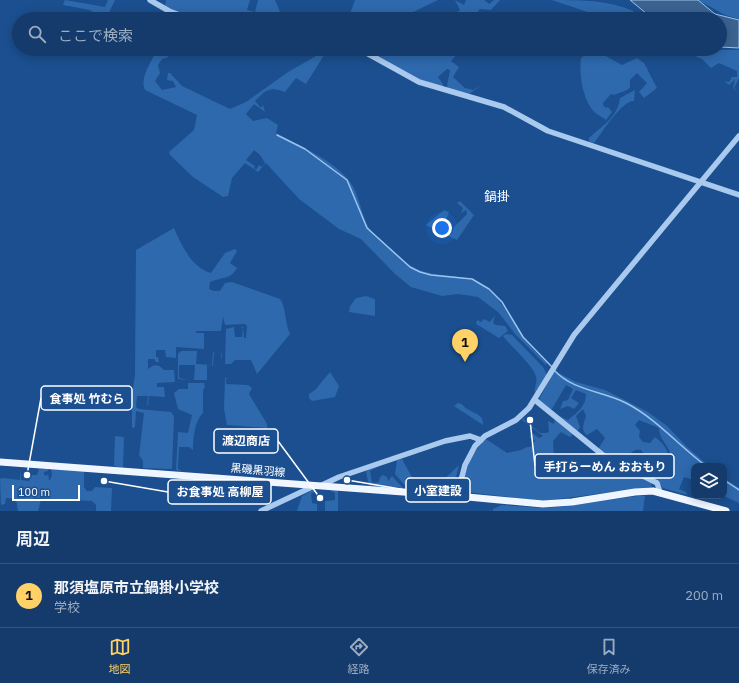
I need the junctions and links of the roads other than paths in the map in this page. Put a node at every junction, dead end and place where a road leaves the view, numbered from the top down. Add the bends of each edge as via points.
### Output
1 (150, 0) edge
2 (172, 12) edge
3 (372, 56) edge
4 (739, 136) edge
5 (701, 182) junction
6 (739, 195) edge
7 (535, 400) junction
8 (481, 440) junction
9 (0, 462) edge
10 (317, 486) junction
11 (660, 492) junction
12 (457, 496) junction
13 (261, 511) edge
14 (726, 511) edge

1 - 2 street
3 - 5 street via 419,82 504,107 548,131
4 - 5 street
5 - 6 street
5 - 7 street via 574,335
7 - 8 street via 516,420
7 - 11 street via 604,456 657,483
8 - 10 street via 470,436 445,441
8 - 12 street via 468,457
9 - 10 main road, 黒磯黒羽線
10 - 12 main road, 黒磯黒羽線
10 - 13 street
11 - 12 main road, 黒磯黒羽線 via 635,492 543,504
11 - 14 main road, 黒磯黒羽線

